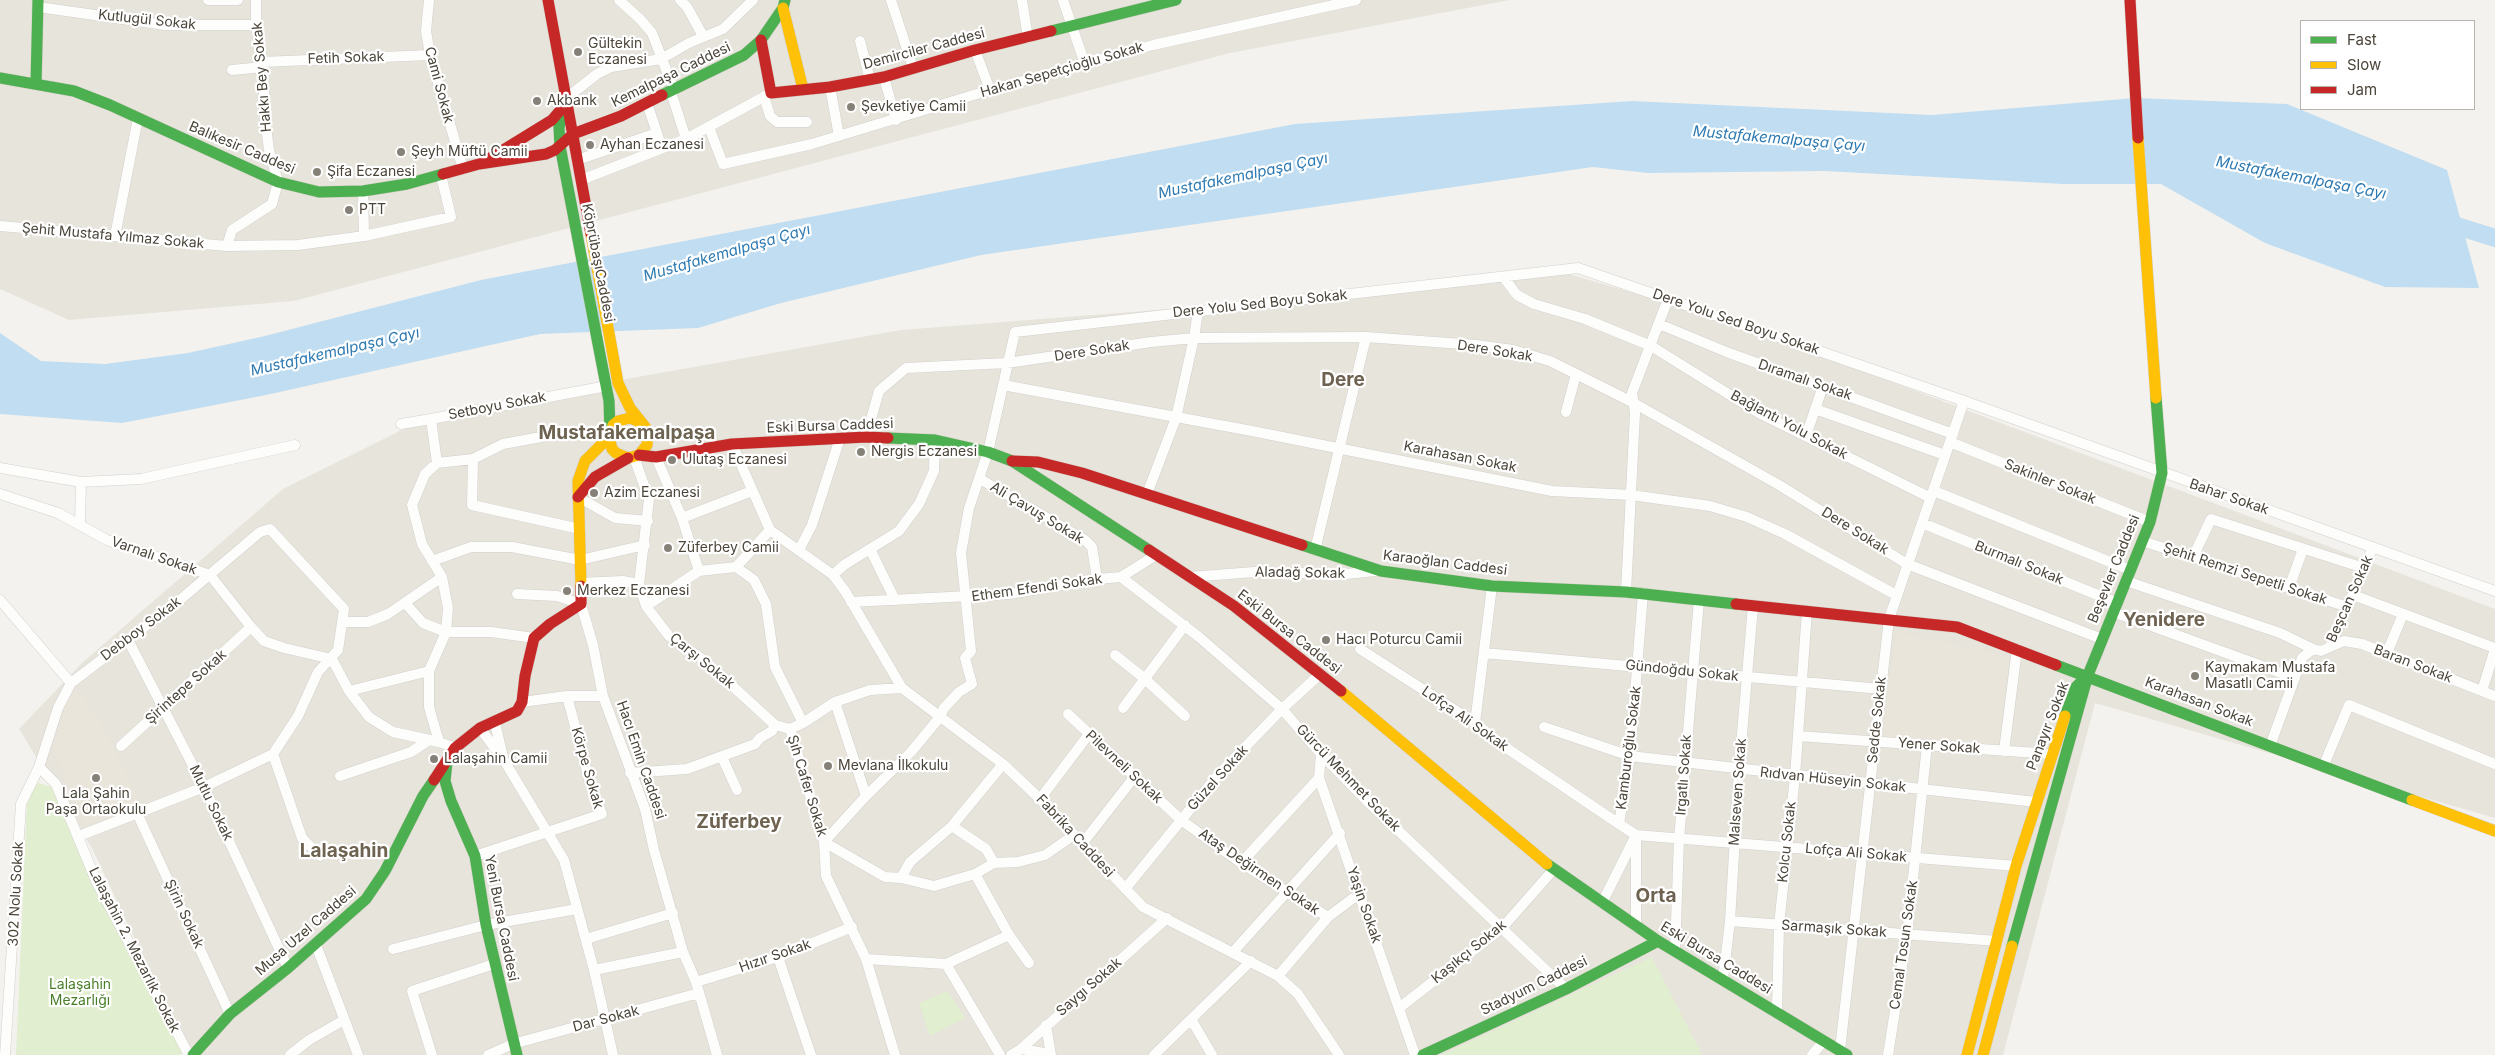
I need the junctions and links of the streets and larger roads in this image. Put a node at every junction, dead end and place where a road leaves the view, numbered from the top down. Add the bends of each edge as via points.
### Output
1 (208, 0) edge
2 (238, 0) edge
3 (256, 0) edge
4 (430, 0) edge
5 (548, 0) edge
6 (620, 0) edge
7 (680, 0) edge
8 (891, 0) edge
9 (1022, 0) edge
10 (1063, 0) edge
11 (1176, 0) edge
12 (1356, 0) edge
13 (2130, 0) edge
14 (746, 2) edge
15 (786, 3) edge
16 (38, 4) edge
17 (256, 25) junction
18 (1073, 27) junction
19 (702, 36) junction
20 (1028, 38) junction
21 (761, 40) junction
22 (860, 41) dead end
23 (975, 50) junction
24 (430, 55) junction
25 (661, 59) junction
26 (262, 64) junction
27 (1085, 64) junction
28 (913, 68) junction
29 (232, 70) dead end
30 (884, 77) junction
31 (0, 78) edge
32 (870, 80) junction
33 (36, 84) junction
34 (830, 87) junction
35 (803, 90) junction
36 (990, 90) junction
37 (672, 91) junction
38 (767, 95) junction
39 (565, 102) junction
40 (647, 103) junction
41 (138, 118) junction
42 (896, 120) junction
43 (807, 122) dead end
44 (560, 127) junction
45 (709, 128) junction
46 (538, 129) junction
47 (657, 133) junction
48 (573, 134) junction
49 (839, 136) junction
50 (686, 139) junction
51 (560, 146) junction
52 (662, 148) junction
53 (578, 160) junction
54 (479, 164) junction
55 (463, 169) junction
56 (441, 175) junction
57 (581, 180) junction
58 (278, 182) junction
59 (363, 191) junction
60 (0, 226) edge
61 (115, 236) junction
62 (364, 236) junction
63 (227, 246) junction
64 (1504, 278) junction
65 (1668, 299) junction
66 (1198, 310) junction
67 (1659, 324) junction
68 (1366, 337) junction
69 (1194, 338) junction
70 (1650, 346) junction
71 (1006, 363) junction
72 (1576, 374) junction
73 (1003, 385) junction
74 (606, 386) junction
75 (1823, 386) junction
76 (1964, 400) junction
77 (1632, 402) junction
78 (1815, 409) junction
79 (1566, 412) dead end
80 (1176, 418) junction
81 (432, 419) junction
82 (642, 423) junction
83 (401, 424) dead end
84 (609, 434) junction
85 (1806, 436) junction
86 (866, 437) junction
87 (840, 438) junction
88 (1951, 438) junction
89 (935, 440) junction
90 (732, 444) junction
91 (295, 445) dead end
92 (1338, 449) junction
93 (988, 452) junction
94 (1946, 455) junction
95 (656, 456) junction
96 (633, 457) junction
97 (473, 459) junction
98 (1012, 461) junction
99 (437, 463) junction
100 (0, 468) edge
101 (2162, 473) junction
102 (980, 478) junction
103 (81, 482) junction
104 (752, 491) junction
105 (0, 494) edge
106 (1147, 494) junction
107 (1932, 494) junction
108 (1631, 495) junction
109 (578, 497) junction
110 (682, 518) junction
111 (648, 521) junction
112 (2150, 522) junction
113 (1922, 523) junction
114 (80, 525) junction
115 (580, 529) junction
116 (770, 530) junction
117 (2142, 541) junction
118 (645, 544) junction
119 (2373, 547) junction
120 (870, 548) junction
121 (2302, 549) junction
122 (799, 550) junction
123 (1315, 550) junction
124 (1156, 556) junction
125 (2193, 557) junction
126 (580, 560) junction
127 (432, 561) junction
128 (1907, 564) junction
129 (736, 567) junction
130 (2364, 568) junction
131 (699, 571) junction
132 (1380, 571) junction
133 (210, 575) junction
134 (833, 575) junction
135 (2128, 576) junction
136 (442, 577) junction
137 (1121, 577) junction
138 (1190, 577) junction
139 (1097, 579) junction
140 (581, 583) junction
141 (639, 584) junction
142 (1492, 586) junction
143 (2289, 588) junction
144 (2495, 591) edge
145 (1626, 592) junction
146 (1643, 593) junction
147 (517, 594) dead end
148 (1896, 595) junction
149 (2353, 595) junction
150 (965, 598) junction
151 (0, 600) edge
152 (895, 600) junction
153 (1699, 600) junction
154 (851, 602) junction
155 (405, 603) junction
156 (581, 604) junction
157 (646, 606) junction
158 (1753, 606) junction
159 (2348, 607) junction
160 (2115, 608) junction
161 (1807, 611) junction
162 (2403, 614) junction
163 (1889, 619) junction
164 (343, 622) junction
165 (1185, 625) junction
166 (251, 627) junction
167 (446, 632) junction
168 (534, 638) junction
169 (2102, 639) junction
170 (128, 640) junction
171 (2330, 647) junction
172 (2495, 648) edge
173 (1360, 649) dead end
174 (2017, 649) junction
175 (2313, 649) junction
176 (1484, 653) junction
177 (2387, 653) junction
178 (1115, 655) dead end
179 (332, 659) junction
180 (1639, 666) junction
181 (429, 671) junction
182 (1692, 671) junction
183 (1320, 674) junction
184 (2088, 675) junction
185 (1747, 677) junction
186 (2294, 678) junction
187 (1145, 679) junction
188 (1802, 682) junction
189 (71, 683) junction
190 (902, 688) junction
191 (1880, 689) junction
192 (349, 691) junction
193 (2482, 691) junction
194 (567, 696) junction
195 (602, 696) junction
196 (2495, 696) edge
197 (522, 702) junction
198 (835, 702) junction
199 (163, 708) junction
200 (1123, 708) dead end
201 (1282, 709) junction
202 (1068, 714) dead end
203 (1185, 716) dead end
204 (940, 717) junction
205 (803, 722) junction
206 (496, 723) junction
207 (1475, 723) junction
208 (775, 725) junction
209 (1544, 727) dead end
210 (480, 728) junction
211 (790, 728) junction
212 (1089, 734) junction
213 (1798, 736) junction
214 (434, 741) junction
215 (1875, 741) junction
216 (1927, 745) junction
217 (121, 746) dead end
218 (2270, 746) junction
219 (455, 748) junction
220 (2004, 751) junction
221 (273, 754) junction
222 (1321, 754) junction
223 (2051, 754) junction
224 (1630, 756) junction
225 (722, 757) junction
226 (447, 759) junction
227 (505, 762) junction
228 (1003, 764) junction
229 (1685, 764) junction
230 (2495, 764) edge
231 (39, 767) junction
232 (2323, 767) junction
233 (1738, 769) junction
234 (630, 773) junction
235 (340, 776) dead end
236 (1135, 776) junction
237 (1795, 776) junction
238 (1319, 778) junction
239 (1870, 783) junction
240 (204, 787) junction
241 (1922, 789) junction
242 (737, 790) dead end
243 (866, 796) junction
244 (1040, 798) junction
245 (2036, 802) junction
246 (137, 813) junction
247 (1181, 820) junction
248 (1619, 824) junction
249 (952, 826) junction
250 (2495, 830) edge
251 (546, 832) junction
252 (1340, 833) junction
253 (1074, 835) junction
254 (1636, 835) junction
255 (79, 836) junction
256 (1679, 839) junction
257 (824, 842) junction
258 (1734, 843) junction
259 (1082, 844) junction
260 (1786, 846) junction
261 (1862, 853) junction
262 (320, 856) dead end
263 (475, 856) junction
264 (1916, 858) junction
265 (994, 863) junction
266 (1241, 863) junction
267 (2016, 866) junction
268 (1554, 869) junction
269 (975, 874) junction
270 (901, 878) junction
271 (1125, 889) junction
272 (1287, 892) junction
273 (1360, 893) junction
274 (1602, 903) junction
275 (577, 909) junction
276 (673, 913) junction
277 (1328, 917) junction
278 (1167, 918) junction
279 (1730, 922) junction
280 (486, 925) junction
281 (1779, 925) junction
282 (852, 927) junction
283 (1636, 927) junction
284 (1502, 928) junction
285 (1854, 930) junction
286 (1009, 935) junction
287 (1907, 935) junction
288 (586, 939) junction
289 (1658, 941) junction
290 (1997, 941) junction
291 (316, 945) junction
292 (393, 949) dead end
293 (1675, 951) junction
294 (683, 952) junction
295 (1232, 952) junction
296 (778, 957) junction
297 (866, 958) junction
298 (1251, 961) junction
299 (1030, 963) dead end
300 (494, 964) junction
301 (946, 964) junction
302 (288, 968) junction
303 (594, 970) junction
304 (1278, 976) junction
305 (1723, 978) junction
306 (696, 982) junction
307 (1566, 989) junction
308 (699, 993) junction
309 (1399, 1008) junction
310 (1777, 1012) junction
311 (230, 1014) junction
312 (1191, 1019) junction
313 (344, 1020) junction
314 (604, 1020) junction
315 (1046, 1025) junction
316 (1824, 1041) junction
317 (515, 1049) edge
318 (1020, 1049) junction
319 (1844, 1053) edge
320 (1050, 1054) edge
321 (5, 1055) edge
322 (188, 1055) edge
323 (193, 1055) edge
324 (290, 1055) edge
325 (358, 1055) edge
326 (432, 1055) edge
327 (488, 1055) edge
328 (613, 1055) edge
329 (717, 1055) edge
330 (811, 1055) edge
331 (895, 1055) edge
332 (1000, 1055) edge
333 (1010, 1055) edge
334 (1154, 1055) edge
335 (1212, 1055) edge
336 (1339, 1055) edge
337 (1415, 1055) edge
338 (1423, 1055) edge
339 (1812, 1055) edge
340 (1888, 1055) edge
341 (1967, 1055) edge
342 (1984, 1055) edge

1 - 2 street
3 - 17 street, Hakkı Bey Sokak
4 - 24 street, Cami Sokak via 426,31
5 - 39 street, KöprübaşıCaddesi
6 - 25 street via 652,33
7 - 19 street
8 - 28 street
9 - 20 street
10 - 18 street
11 - 18 street, Demirciler Caddesi
12 - 27 street, Hakan Sepetçioğlu Sokak via 1153,45
13 - 101 street, Beşevler Caddesi
14 - 19 street via 723,29
15 - 21 street, Kemalpaşa Caddesi
15 - 35 street
16 - 17 street, Kutlugül Sokak via 165,25
16 - 33 street
17 - 26 street, Hakkı Bey Sokak
18 - 20 street, Demirciler Caddesi
18 - 27 street
19 - 25 street
20 - 23 street, Demirciler Caddesi
21 - 37 street, Kemalpaşa Caddesi via 744,55
21 - 38 street
22 - 32 street
23 - 28 street, Demirciler Caddesi
23 - 36 street
24 - 26 street, Fetih Sokak
24 - 55 street, Cami Sokak
25 - 37 street
25 - 39 street via 611,67 597,74
26 - 29 street, Fetih Sokak
26 - 58 street, Hakkı Bey Sokak via 268,142
27 - 36 street, Hakan Sepetçioğlu Sokak
28 - 30 street, Demirciler Caddesi
30 - 32 street, Demirciler Caddesi
30 - 42 street
31 - 33 street, Balıkesir Caddesi
32 - 34 street, Demirciler Caddesi
33 - 41 street, Balıkesir Caddesi via 74,91
34 - 35 street, Demirciler Caddesi
34 - 49 street
35 - 38 street, Demirciler Caddesi
36 - 42 street, Hakan Sepetçioğlu Sokak
37 - 40 street, Kemalpaşa Caddesi
37 - 50 street
38 - 43 street via 770,116 777,122
38 - 45 street, Demirciler Caddesi
39 - 44 street, KöprübaşıCaddesi
39 - 46 street, Balıkesir Caddesi via 552,120
39 - 48 street, KöprübaşıCaddesi
40 - 47 street
40 - 48 street, Kemalpaşa Caddesi
41 - 58 street, Balıkesir Caddesi
41 - 61 street
42 - 49 street, Hakan Sepetçioğlu Sokak
44 - 46 street
44 - 48 street
44 - 51 street, KöprübaşıCaddesi
45 - 49 street, Hakan Sepetçioğlu Sokak via 723,164
45 - 50 street, Demirciler Caddesi
46 - 54 street, Balıkesir Caddesi
47 - 52 street
47 - 53 street
48 - 51 street
48 - 53 street, KöprübaşıCaddesi
50 - 52 street, Demirciler Caddesi
51 - 54 street, Balıkesir Caddesi via 546,154
51 - 74 street, KöprübaşıCaddesi
52 - 57 street, Demirciler Caddesi
53 - 57 street, KöprübaşıCaddesi
54 - 55 street, Balıkesir Caddesi
55 - 56 street, Balıkesir Caddesi
56 - 59 street, Balıkesir Caddesi
56 - 62 street, Şehit Mustafa Yılmaz Sokak via 451,217
57 - 82 street, KöprübaşıCaddesi via 618,383 630,408
58 - 59 street, Balıkesir Caddesi via 319,192
58 - 63 street via 272,204 232,230
59 - 62 street
60 - 61 street, Şehit Mustafa Yılmaz Sokak
61 - 63 street, Şehit Mustafa Yılmaz Sokak
62 - 63 street, Şehit Mustafa Yılmaz Sokak via 298,245
64 - 65 street, Dere Yolu Sed Boyu Sokak via 1578,268
64 - 66 street, Dere Yolu Sed Boyu Sokak
64 - 70 street via 1517,295 1534,304 1585,319
65 - 67 street
65 - 76 street, Dere Yolu Sed Boyu Sokak
66 - 69 street
66 - 71 street, Dere Yolu Sed Boyu Sokak via 1015,332
67 - 70 street
67 - 75 street, Dıramalı Sokak
68 - 69 street, Dere Sokak
68 - 72 street, Dere Sokak via 1513,350 1550,361
68 - 92 street
69 - 71 street, Dere Sokak
69 - 80 street
70 - 77 street via 1632,393
70 - 85 street, Bağlantı Yolu Sokak via 1759,413
71 - 73 street
71 - 86 street, Dere Sokak via 906,368 879,391
72 - 77 street, Dere Sokak
72 - 79 street
73 - 80 street, Karahasan Sokak
73 - 93 street
74 - 81 street, Setboyu Sokak
74 - 84 street, KöprübaşıCaddesi
75 - 78 street
75 - 88 street, Dıramalı Sokak
76 - 88 street, Sedde Sokak
76 - 101 street, Bahar Sokak
77 - 108 street via 1635,414
77 - 128 street, Dere Sokak via 1771,480
78 - 85 street
78 - 94 street
80 - 92 street, Karahasan Sokak
80 - 106 street
81 - 83 street
81 - 99 street, Setboyu Sokak
82 - 84 street via 624,418 613,425
82 - 96 street via 646,428 647,445
84 - 96 street via 612,449 622,456
84 - 97 street via 563,433 503,444
84 - 109 street, Hacı Emin Caddesi via 585,461 578,481
85 - 107 street, Bağlantı Yolu Sokak
86 - 87 street, Eski Bursa Caddesi
86 - 89 street, Eski Bursa Caddesi
87 - 90 street, Eski Bursa Caddesi
87 - 122 street via 812,526
88 - 94 street, Sedde Sokak
88 - 112 street, Sakinler Sokak
89 - 93 street, Eski Bursa Caddesi
89 - 120 street via 934,471 919,504 899,531
90 - 95 street, Eski Bursa Caddesi
90 - 104 street
91 - 103 street via 159,475
92 - 108 street, Karahasan Sokak via 1552,491
92 - 123 street
93 - 98 street, Eski Bursa Caddesi
93 - 102 street
94 - 107 street, Sedde Sokak
95 - 96 street, Eski Bursa Caddesi
95 - 110 street
96 - 109 street via 595,477
96 - 111 street, Çarşı Sokak via 649,499
97 - 99 street
97 - 115 street via 472,504
98 - 106 street, Karaoğlan Caddesi via 1038,462
98 - 124 street, Eski Bursa Caddesi
99 - 127 street via 425,474 412,505 422,544
100 - 103 street
101 - 112 street, Beşevler Caddesi
101 - 119 street, Bahar Sokak
102 - 139 street, Ali Çavuş Sokak via 1085,540 1092,547
102 - 150 street via 969,508 961,553
103 - 114 street
104 - 110 street
104 - 116 street
105 - 114 street, Varnalı Sokak via 58,513
106 - 123 street, Karaoğlan Caddesi
107 - 113 street, Sedde Sokak
107 - 135 street, Bağlantı Yolu Sokak
108 - 145 street
108 - 148 street, Karahasan Sokak via 1710,506 1747,518 1784,534
109 - 111 street via 615,518
109 - 115 street, Hacı Emin Caddesi
110 - 131 street
111 - 118 street, Çarşı Sokak
112 - 117 street, Beşevler Caddesi
113 - 128 street, Sedde Sokak
113 - 160 street, Burmalı Sokak
114 - 133 street, Varnalı Sokak via 107,540
115 - 126 street, Hacı Emin Caddesi
116 - 122 street
116 - 129 street
117 - 125 street, Şehit Remzi Sepetli Sokak
117 - 135 street, Beşevler Caddesi
118 - 126 street
118 - 141 street, Çarşı Sokak
119 - 130 street, Beşcan Sokak
119 - 144 street, Bahar Sokak
120 - 134 street
120 - 152 street
121 - 125 street, Bahar Sokak via 2211,520
121 - 130 street, Bahar Sokak
121 - 143 street
122 - 134 street
123 - 132 street, Karaoğlan Caddesi
124 - 137 street, Ethem Efendi Sokak
124 - 138 street, Eski Bursa Caddesi
125 - 143 street, Şehit Remzi Sepetli Sokak
126 - 127 street via 504,547 471,547
126 - 140 street, Hacı Emin Caddesi
127 - 136 street
128 - 148 street, Sedde Sokak
128 - 169 street, Dere Sokak
129 - 131 street
129 - 205 street via 754,580 766,604 775,668
130 - 149 street, Beşcan Sokak
131 - 157 street
132 - 138 street, Aladağ Sokak via 1346,574 1254,572
132 - 142 street, Karaoğlan Caddesi
133 - 164 street, Debboy Sokak via 260,532 270,529 344,610
133 - 166 street, Varnalı Sokak
133 - 170 street, Debboy Sokak
134 - 154 street
135 - 160 street, Beşevler Caddesi
135 - 175 street, Bağlantı Yolu Sokak via 2280,632
136 - 155 street
136 - 167 street via 448,608
137 - 139 street, Ethem Efendi Sokak
137 - 165 street, Gürcü Mehmet Sokak
138 - 183 street, Eski Bursa Caddesi via 1234,606
139 - 150 street, Ethem Efendi Sokak
140 - 141 street via 623,581
140 - 156 street, Hacı Emin Caddesi
141 - 157 street, Çarşı Sokak
142 - 145 street, Karaoğlan Caddesi
142 - 176 street
143 - 159 street, Şehit Remzi Sepetli Sokak
145 - 146 street, Karaoğlan Caddesi
146 - 153 street, Karaoğlan Caddesi
146 - 180 street, Kamburoğlu Sokak
147 - 156 street via 557,596
148 - 163 street, Sedde Sokak
149 - 159 street, Beşcan Sokak
149 - 162 street
150 - 152 street, Ethem Efendi Sokak
150 - 204 street via 971,651 966,658 972,684 959,692
151 - 189 street
152 - 154 street, Ethem Efendi Sokak
153 - 158 street, Karaoğlan Caddesi
153 - 182 street, Irgatlı Sokak
154 - 190 street
155 - 164 street via 368,622
155 - 167 street via 423,623
156 - 168 street
156 - 195 street, Hacı Emin Caddesi via 593,645
157 - 208 street, Çarşı Sokak via 669,636 704,660
158 - 161 street, Karaoğlan Caddesi
158 - 185 street, Malseven Sokak
159 - 171 street, Beşcan Sokak
160 - 169 street, Beşevler Caddesi
160 - 186 street, Burmalı Sokak
161 - 163 street, Karaoğlan Caddesi
161 - 188 street, Kolcu Sokak
162 - 172 street
162 - 177 street
163 - 174 street, Karahasan Sokak via 1957,627
163 - 191 street, Sedde Sokak
164 - 179 street via 338,650
165 - 187 street
165 - 201 street, Gürcü Mehmet Sokak
166 - 179 street, Varnalı Sokak via 264,641
166 - 199 street, Şirintepe Sokak
167 - 168 street via 492,632
167 - 181 street
168 - 197 street
169 - 184 street, Beşevler Caddesi
170 - 189 street, Debboy Sokak
170 - 199 street, Mutlu Sokak
171 - 175 street, Beşcan Sokak via 2321,651
171 - 177 street, Baran Sokak via 2344,641
172 - 193 street
173 - 207 street, Lofça Ali Sokak
174 - 184 street, Karahasan Sokak
174 - 220 street
175 - 186 street, Beşcan Sokak via 2302,658
176 - 180 street, Gündoğdu Sokak
176 - 207 street
177 - 193 street, Baran Sokak
178 - 187 street
179 - 192 street
179 - 221 street via 318,672 298,716
180 - 182 street, Gündoğdu Sokak
180 - 224 street, Kamburoğlu Sokak
181 - 192 street
181 - 214 street via 429,707
182 - 185 street, Gündoğdu Sokak
182 - 229 street, Irgatlı Sokak
183 - 201 street, Güzel Sokak
183 - 268 street, Eski Bursa Caddesi
184 - 218 street, Karahasan Sokak
184 - 223 street, Panayır Sokak via 2076,687
184 - 342 street, Panayır Sokak via 1992,1012
185 - 188 street, Gündoğdu Sokak
185 - 233 street, Malseven Sokak
186 - 218 street, Beşcan Sokak
187 - 200 street
187 - 203 street
188 - 191 street, Gündoğdu Sokak
188 - 213 street, Kolcu Sokak
189 - 231 street via 58,708
190 - 198 street via 870,690
190 - 204 street, Fabrika Caddesi
191 - 215 street, Sedde Sokak
192 - 214 street via 368,717 394,732
193 - 196 street, Baran Sokak
194 - 195 street
194 - 197 street
194 - 251 street, Körpe Sokak via 590,783 602,814
195 - 234 street, Hacı Emin Caddesi
197 - 206 street via 517,711
198 - 205 street
198 - 243 street
199 - 217 street, Şirintepe Sokak
199 - 240 street, Mutlu Sokak
201 - 222 street, Gürcü Mehmet Sokak
201 - 247 street, Güzel Sokak via 1218,775
202 - 212 street, Pilevneli Sokak
204 - 228 street, Fabrika Caddesi
204 - 243 street via 911,752
205 - 211 street
206 - 210 street
206 - 227 street
207 - 248 street, Lofça Ali Sokak
208 - 211 street
208 - 225 street via 755,744
209 - 224 street, Rıdvan Hüseyin Sokak
210 - 219 street, Musa Uzel Caddesi
210 - 227 street
211 - 257 street, Şıh Cafer Sokak
212 - 236 street, Pilevneli Sokak
212 - 244 street
213 - 215 street, Yener Sokak
213 - 237 street, Kolcu Sokak
214 - 219 street
214 - 235 street
215 - 216 street, Yener Sokak
215 - 239 street, Sedde Sokak
216 - 220 street, Yener Sokak
216 - 241 street, Cemal Tosun Sokak
218 - 232 street, Karahasan Sokak
219 - 226 street, Musa Uzel Caddesi
220 - 223 street, Yener Sokak
221 - 240 street
221 - 262 street via 302,838
222 - 238 street, Yaşin Sokak
222 - 284 street, Gürcü Mehmet Sokak
223 - 245 street, Panayır Sokak
224 - 229 street, Rıdvan Hüseyin Sokak
224 - 248 street, Kamburoğlu Sokak
225 - 234 street via 687,769
225 - 242 street
226 - 263 street, Yeni Bursa Caddesi via 445,781 451,802
226 - 291 street, Musa Uzel Caddesi via 423,796 377,887
227 - 251 street
228 - 244 street, Fabrika Caddesi
228 - 249 street
229 - 233 street, Rıdvan Hüseyin Sokak
229 - 256 street, Irgatlı Sokak
230 - 232 street via 2348,704
231 - 255 street, Lalaşahin 2. Mezarlık Sokak via 56,784
231 - 321 street, 302 Nolu Sokak via 21,804
232 - 250 street, Karahasan Sokak
233 - 237 street, Rıdvan Hüseyin Sokak
233 - 258 street, Malseven Sokak
234 - 276 street, Hacı Emin Caddesi via 645,809
236 - 247 street, Pilevneli Sokak
236 - 259 street
237 - 239 street, Rıdvan Hüseyin Sokak
237 - 260 street, Kolcu Sokak
238 - 252 street, Yaşin Sokak
238 - 266 street
239 - 241 street, Rıdvan Hüseyin Sokak
239 - 261 street, Sedde Sokak
240 - 246 street
240 - 302 street, Mutlu Sokak
241 - 245 street, Rıdvan Hüseyin Sokak
241 - 264 street, Cemal Tosun Sokak
243 - 257 street
244 - 253 street, Fabrika Caddesi
245 - 267 street, Panayır Sokak
246 - 255 street
246 - 311 street, Şirin Sokak
247 - 266 street, Ataş Değirmen Sokak
247 - 271 street, Güzel Sokak
248 - 254 street, Kamburoğlu Sokak
249 - 265 street via 986,849
249 - 270 street via 910,862
251 - 263 street
251 - 275 street via 564,860
252 - 272 street
252 - 273 street, Yaşin Sokak
253 - 259 street, Fabrika Caddesi
253 - 265 street, Şıh Cafer Sokak via 1045,855 1018,862
254 - 256 street, Lofça Ali Sokak
254 - 274 street
254 - 283 street
255 - 322 street, Lalaşahin 2. Mezarlık Sokak via 97,883
256 - 258 street, Lofça Ali Sokak
256 - 293 street, Irgatlı Sokak
257 - 270 street, Şıh Cafer Sokak via 885,877
257 - 282 street via 826,876
258 - 260 street, Lofça Ali Sokak
258 - 279 street, Malseven Sokak
259 - 271 street, Fabrika Caddesi
260 - 261 street, Lofça Ali Sokak
260 - 281 street, Kolcu Sokak
261 - 264 street, Lofça Ali Sokak
261 - 285 street, Sedde Sokak
263 - 280 street, Yeni Bursa Caddesi
264 - 267 street, Lofça Ali Sokak
264 - 287 street, Cemal Tosun Sokak
265 - 269 street, Şıh Cafer Sokak
266 - 272 street, Ataş Değirmen Sokak
267 - 290 street, Panayır Sokak
268 - 274 street, Eski Bursa Caddesi
268 - 284 street, Kaşıkçı Sokak
269 - 270 street, Şıh Cafer Sokak via 934,886
269 - 286 street
271 - 278 street, Fabrika Caddesi via 1143,907
272 - 277 street, Ataş Değirmen Sokak
272 - 295 street
273 - 277 street, Ataş Değirmen Sokak
273 - 309 street, Yaşin Sokak
274 - 283 street, Eski Bursa Caddesi
275 - 280 street
275 - 288 street
276 - 288 street
276 - 294 street, Hacı Emin Caddesi
277 - 304 street
278 - 295 street, Fabrika Caddesi
278 - 315 street, Saygı Sokak
279 - 281 street, Sarmaşık Sokak
279 - 305 street, Malseven Sokak
280 - 292 street
280 - 300 street, Yeni Bursa Caddesi
281 - 285 street, Sarmaşık Sokak
281 - 310 street, Kolcu Sokak
282 - 296 street, Hızır Sokak
282 - 297 street
283 - 289 street, Eski Bursa Caddesi
284 - 307 street, Gürcü Mehmet Sokak
284 - 309 street, Kaşıkçı Sokak
285 - 287 street, Sarmaşık Sokak
285 - 319 street, Sedde Sokak
286 - 299 street
286 - 301 street
287 - 290 street, Sarmaşık Sokak
287 - 340 street, Cemal Tosun Sokak
288 - 303 street
289 - 293 street, Eski Bursa Caddesi
289 - 307 street, Stadyum Caddesi
290 - 341 street, Panayır Sokak
291 - 302 street, Musa Uzel Caddesi
291 - 313 street
293 - 305 street, Eski Bursa Caddesi
294 - 303 street
294 - 306 street, Hacı Emin Caddesi
295 - 298 street, Fabrika Caddesi
296 - 306 street, Hızır Sokak
296 - 330 street
297 - 301 street
297 - 331 street
298 - 304 street, Fabrika Caddesi
298 - 312 street
300 - 317 street, Yeni Bursa Caddesi
300 - 326 street via 412,991
301 - 332 street
302 - 311 street, Musa Uzel Caddesi
303 - 314 street
304 - 336 street, Fabrika Caddesi via 1298,994
305 - 310 street, Eski Bursa Caddesi
306 - 308 street, Hacı Emin Caddesi
307 - 338 street, Stadyum Caddesi
308 - 314 street, Dar Sokak
308 - 329 street, Hacı Emin Caddesi
309 - 337 street, Yaşin Sokak
310 - 316 street, Eski Bursa Caddesi
311 - 323 street, Musa Uzel Caddesi
312 - 334 street
312 - 335 street
313 - 324 street
313 - 325 street
314 - 317 street, Dar Sokak
314 - 328 street
315 - 318 street, Saygı Sokak
315 - 320 street
316 - 319 street, Eski Bursa Caddesi
316 - 339 street
317 - 327 street, Dar Sokak
318 - 320 street
318 - 333 street, Saygı Sokak

